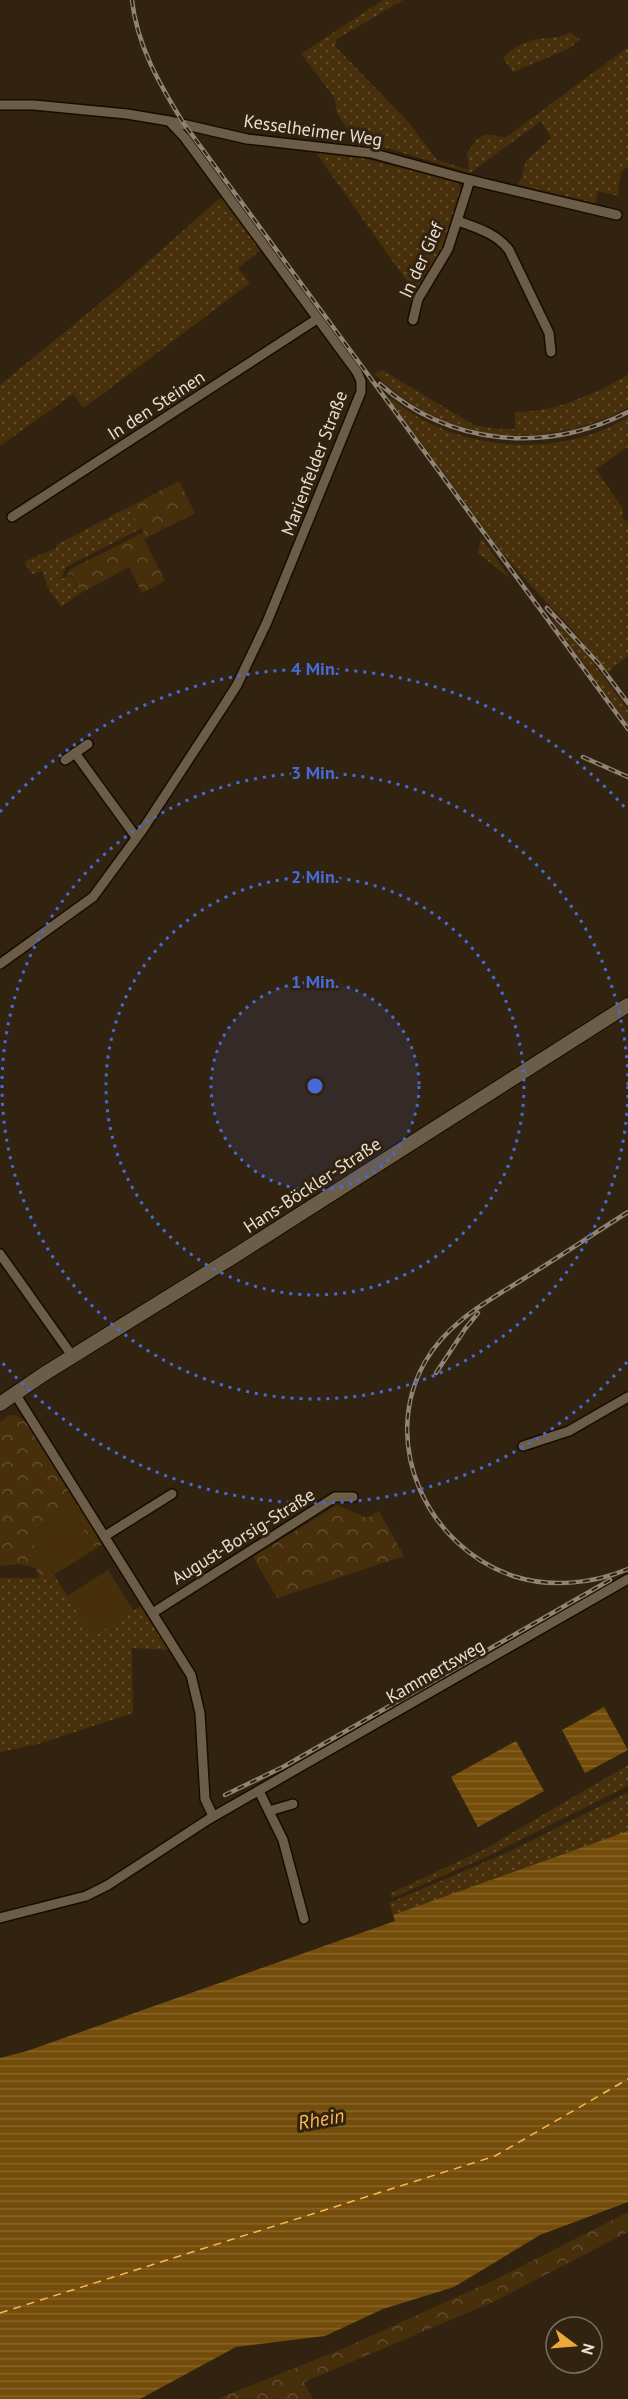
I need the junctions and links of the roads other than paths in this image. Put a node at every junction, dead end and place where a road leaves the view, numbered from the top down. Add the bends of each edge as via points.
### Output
1 (0, 105) edge
2 (169, 121) junction
3 (470, 180) junction
4 (617, 215) dead end
5 (458, 221) junction
6 (317, 320) junction
7 (413, 320) dead end
8 (551, 352) dead end
9 (12, 517) dead end
10 (88, 744) dead end
11 (75, 753) junction
12 (65, 760) dead end
13 (136, 837) junction
14 (0, 964) edge
15 (628, 1005) edge
16 (0, 1254) edge
17 (73, 1357) junction
18 (14, 1392) junction
19 (0, 1396) edge
20 (628, 1397) edge
21 (0, 1404) edge
22 (523, 1446) dead end
23 (172, 1494) dead end
24 (353, 1497) dead end
25 (105, 1536) junction
26 (628, 1579) edge
27 (154, 1612) junction
28 (259, 1791) junction
29 (293, 1804) dead end
30 (269, 1811) junction
31 (213, 1816) junction
32 (0, 1918) edge
33 (304, 1919) dead end

1 - 2 street, Kesselheimer Weg via 34,105
2 - 3 street, Kesselheimer Weg via 258,141 371,153
2 - 6 street, Marienfelder Straße
3 - 4 street, Kesselheimer Weg
3 - 5 street, In der Gief
5 - 7 street, In der Gief via 448,249 418,299
5 - 8 street via 490,233 509,250 549,333
6 - 9 street, In den Steinen
6 - 13 street, Marienfelder Straße via 357,372 361,381 358,402 252,656 221,710
10 - 11 street
11 - 12 street
11 - 13 street
13 - 14 street, Marienfelder Straße via 93,897
15 - 17 main road, Hans-Böckler-Straße
16 - 17 street
17 - 18 main road, Hans-Böckler-Straße
18 - 19 main road, Hans-Böckler-Straße
18 - 21 main road, Hans-Böckler-Straße
18 - 25 street
20 - 22 street via 569,1431
23 - 25 street
24 - 27 street, August-Borsig-Straße via 335,1497
25 - 27 street
26 - 28 street, Kammertsweg
27 - 31 street via 191,1676 200,1713 206,1799
28 - 30 street
28 - 31 street, Kammertsweg
29 - 30 street
30 - 33 street via 283,1840
31 - 32 street, Kammertsweg via 86,1896

